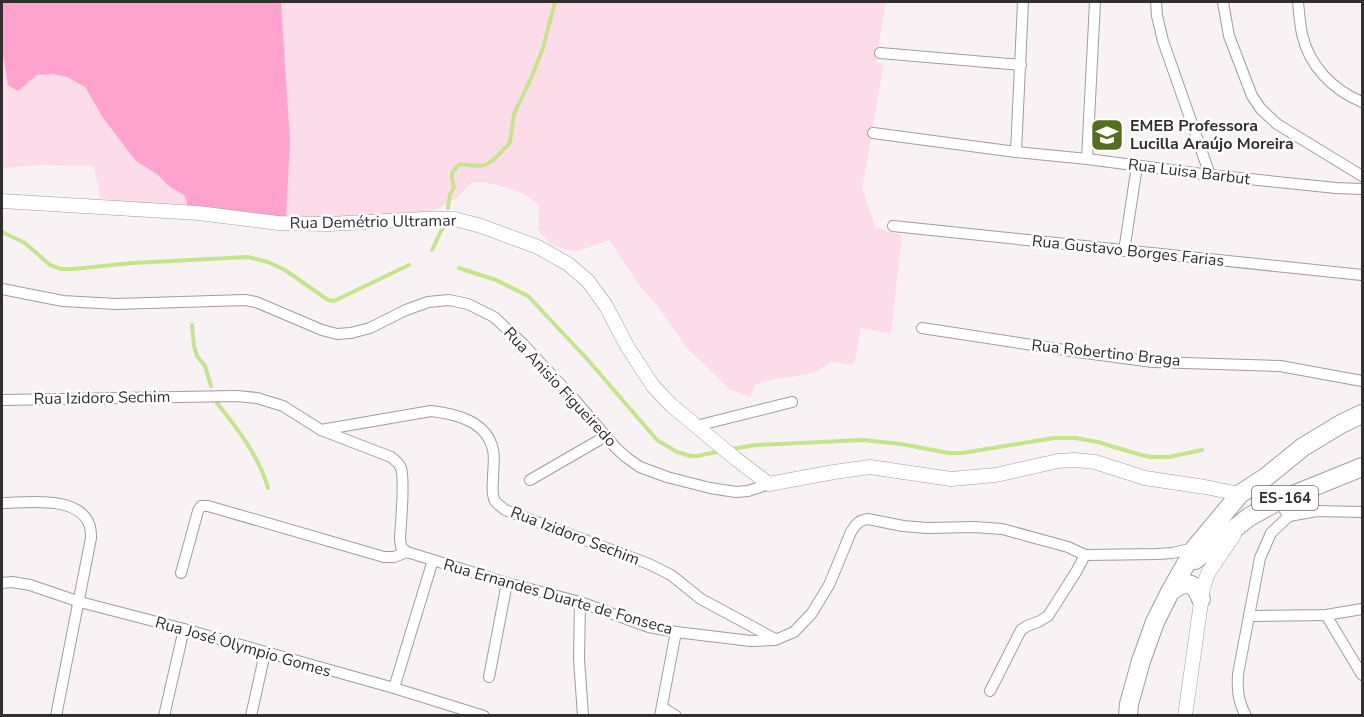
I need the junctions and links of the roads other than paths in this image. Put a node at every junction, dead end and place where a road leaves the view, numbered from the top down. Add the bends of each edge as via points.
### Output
1 (1023, 2) edge
2 (1095, 2) edge
3 (1156, 2) edge
4 (1223, 2) edge
5 (1298, 2) edge
6 (880, 53) dead end
7 (1021, 65) junction
8 (1362, 102) edge
9 (873, 133) dead end
10 (1016, 152) junction
11 (1087, 159) junction
12 (1137, 166) junction
13 (1210, 175) junction
14 (1362, 176) edge
15 (1362, 189) edge
16 (2, 201) edge
17 (893, 226) dead end
18 (1124, 251) junction
19 (1362, 275) edge
20 (2, 289) edge
21 (922, 328) dead end
22 (1362, 381) edge
23 (2, 399) edge
24 (792, 402) dead end
25 (1362, 414) edge
26 (696, 426) junction
27 (321, 430) junction
28 (606, 436) junction
29 (1362, 467) edge
30 (1266, 477) junction
31 (530, 480) dead end
32 (769, 484) junction
33 (1240, 494) junction
34 (1278, 501) junction
35 (2, 503) edge
36 (1362, 512) edge
37 (1289, 516) junction
38 (1249, 517) junction
39 (1215, 544) junction
40 (1195, 548) junction
41 (407, 552) junction
42 (1085, 555) junction
43 (433, 560) junction
44 (1181, 571) junction
45 (181, 573) dead end
46 (1208, 573) junction
47 (2, 583) edge
48 (507, 584) junction
49 (1170, 592) junction
50 (1201, 599) junction
51 (80, 602) junction
52 (580, 602) junction
53 (1362, 609) edge
54 (1326, 615) junction
55 (1249, 616) junction
56 (184, 629) junction
57 (676, 632) junction
58 (775, 639) junction
59 (265, 653) junction
60 (1362, 675) edge
61 (489, 677) dead end
62 (394, 688) junction
63 (990, 691) dead end
64 (661, 711) edge
65 (56, 716) edge
66 (164, 716) edge
67 (251, 716) edge
68 (484, 716) edge
69 (583, 716) edge
70 (676, 716) edge
71 (1128, 716) edge
72 (1185, 716) edge
73 (1246, 716) edge

1 - 7 street
2 - 11 street
3 - 13 street via 1163,42
4 - 14 street via 1230,36 1252,96 1261,109 1277,124
5 - 8 street via 1302,36 1314,62 1328,81
6 - 7 street
7 - 10 street
9 - 10 street, Rua Luisa Barbut
10 - 11 street, Rua Luisa Barbut
11 - 12 street, Rua Luisa Barbut
12 - 13 street, Rua Luisa Barbut
12 - 18 street
13 - 15 street, Rua Luisa Barbut
16 - 26 street, Rua Demétrio Ultramar via 198,213 278,223 455,219 481,226 538,246 588,281 653,386
17 - 18 street, Rua Gustavo Borges Farias
18 - 19 street, Rua Gustavo Borges Farias
20 - 28 street, Rua Anisio Figueiredo via 63,301 116,304 245,300 338,334 370,328 428,302 449,300 468,304 494,317
21 - 22 street, Rua Robertino Braga via 1153,362 1280,366
23 - 27 street, Rua Izidoro Sechim via 237,396 283,406
24 - 26 street
25 - 30 highway, ES-164 via 1303,447
26 - 32 street, Rua Demétrio Ultramar
27 - 41 street via 397,462 402,479 401,547
27 - 58 street, Rua Izidoro Sechim via 431,411 464,418 487,435 493,450 492,492 495,502 505,510 649,564 671,575 701,599
28 - 31 street
28 - 32 street, Rua Anisio Figueiredo via 640,467 667,477 736,492
29 - 34 highway, ES-164
30 - 33 highway, ES-164
30 - 39 highway
32 - 33 street via 870,467 951,479 1075,460 1095,462 1145,478
33 - 40 highway, ES-164
34 - 37 street
34 - 38 highway, ES-164
35 - 51 street via 55,502 82,513 92,538
36 - 37 street via 1317,511
37 - 55 street via 1270,533 1260,558
38 - 39 highway, ES-164
38 - 46 street
39 - 44 highway, ES-164
39 - 46 street
40 - 42 street, Rua Ernandes Duarte de Fonseca via 1158,554
40 - 44 highway, ES-164
41 - 43 street, Rua Ernandes Duarte de Fonseca
41 - 45 street via 384,557 201,506
42 - 58 street, Rua Ernandes Duarte de Fonseca via 1002,529 927,528 862,520 856,524 812,613 794,632
42 - 63 street via 1048,616 1021,630
43 - 48 street, Rua Ernandes Duarte de Fonseca
43 - 62 street
44 - 49 highway, ES-164
46 - 50 street
47 - 51 street, Rua José Olympio Gomes via 30,585
48 - 52 street, Rua Ernandes Duarte de Fonseca
48 - 61 street
49 - 50 highway via 1184,584 1191,585
49 - 71 highway, ES-164 via 1141,661
50 - 72 street
51 - 56 street, Rua José Olympio Gomes
51 - 65 street
52 - 57 street, Rua Ernandes Duarte de Fonseca via 649,627
52 - 69 street
53 - 54 street
54 - 55 street
54 - 60 street
55 - 73 street via 1237,689
56 - 59 street, Rua José Olympio Gomes
56 - 66 street
57 - 58 street, Rua Ernandes Duarte de Fonseca via 751,641
57 - 64 street
59 - 62 street, Rua José Olympio Gomes
59 - 67 street
62 - 68 street, Rua José Olympio Gomes
64 - 70 street

